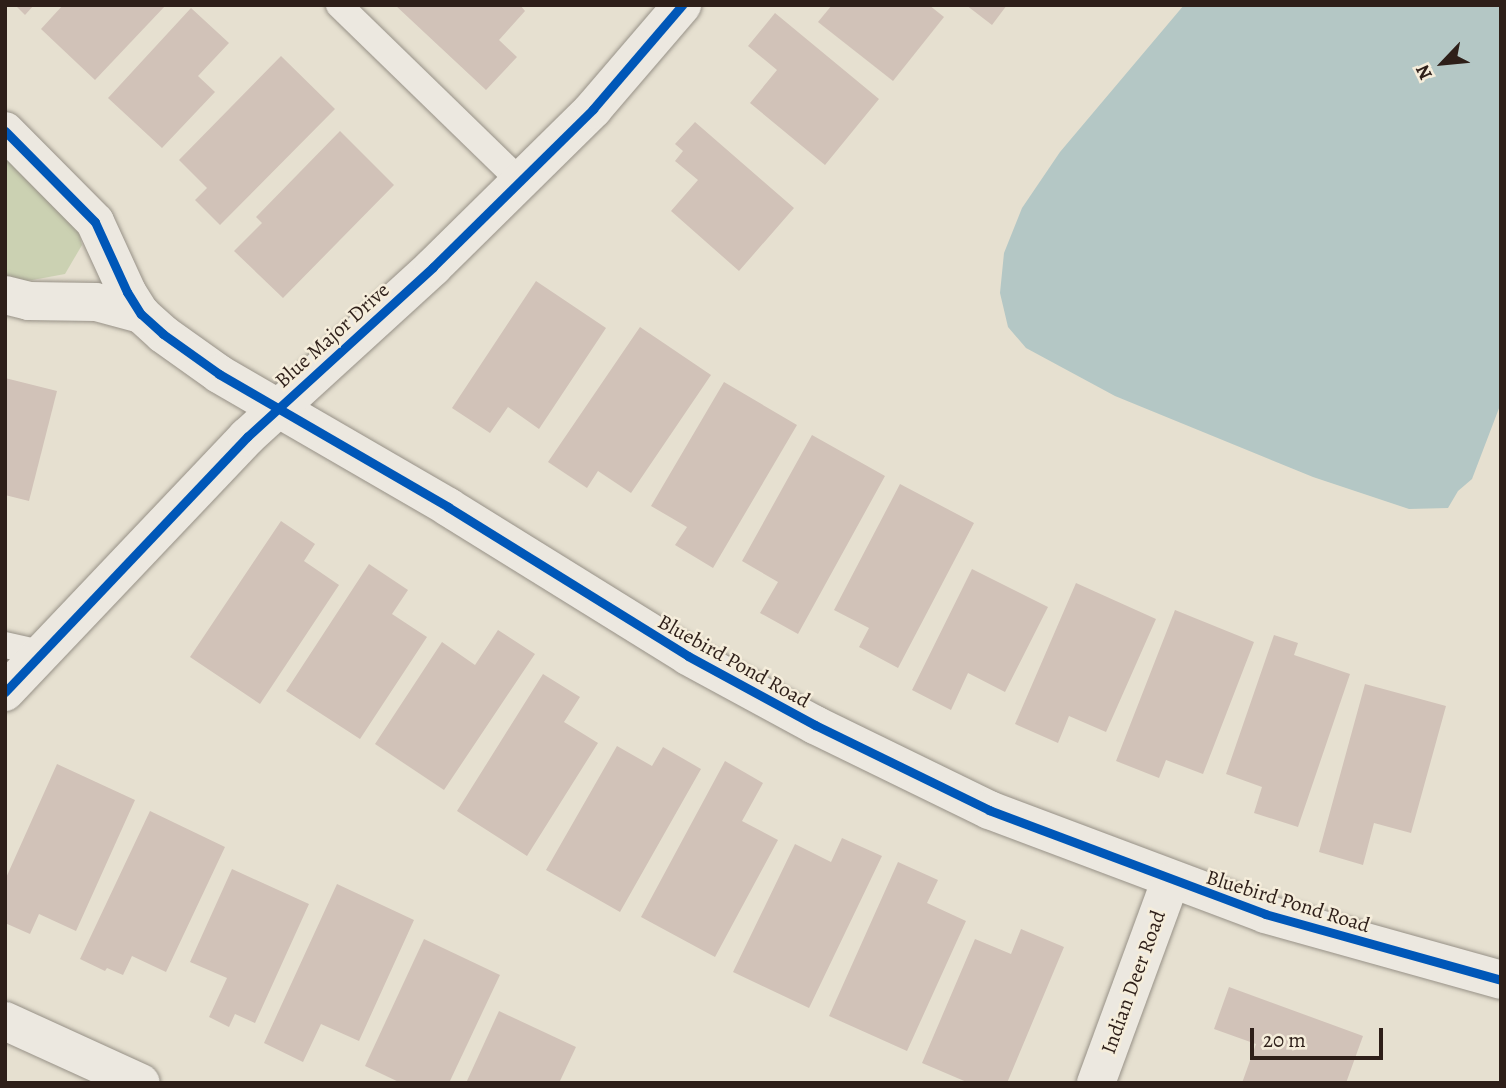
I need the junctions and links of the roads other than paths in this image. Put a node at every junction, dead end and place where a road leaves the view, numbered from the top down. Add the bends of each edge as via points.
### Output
1 (339, 5) edge
2 (682, 5) edge
3 (5, 131) edge
4 (520, 181) junction
5 (5, 295) edge
6 (141, 314) junction
7 (277, 408) junction
8 (5, 645) edge
9 (45, 654) junction
10 (5, 692) edge
11 (1170, 882) junction
12 (1501, 980) edge
13 (5, 1021) edge
14 (141, 1083) edge
15 (1096, 1083) edge

1 - 4 lane
2 - 4 street, Blue Major Drive via 593,109
3 - 6 street, Bluebird Pond Road via 95,222
4 - 7 street, Blue Major Drive
5 - 6 street, Bluebird Pond Road via 29,301 96,302
6 - 7 street, Bluebird Pond Road via 192,356
7 - 9 street, Blue Major Drive
7 - 11 street, Bluebird Pond Road via 448,508 619,617 771,702 989,810
8 - 9 lane
9 - 10 street, Blue Major Drive
11 - 12 street, Bluebird Pond Road via 1327,933
11 - 15 street, Indian Deer Road
13 - 14 street

